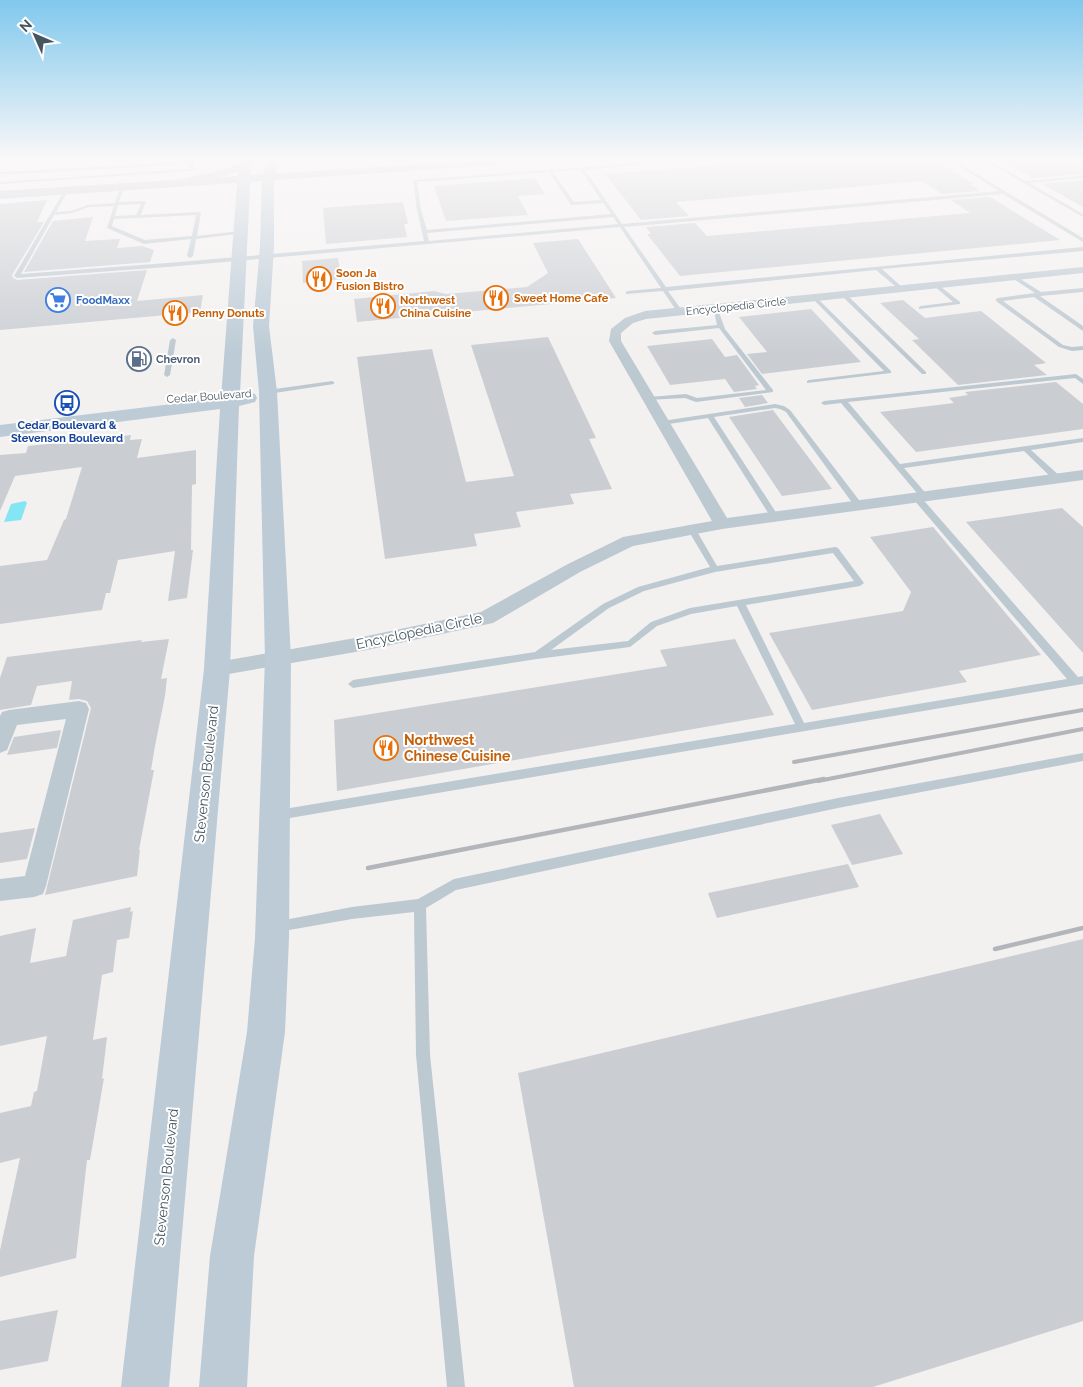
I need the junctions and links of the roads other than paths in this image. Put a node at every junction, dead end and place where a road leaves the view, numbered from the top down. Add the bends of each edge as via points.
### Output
1 (47, 225) edge
2 (110, 225) edge
3 (196, 225) edge
4 (242, 225) edge
5 (267, 225) edge
6 (423, 225) edge
7 (505, 225) edge
8 (621, 225) junction
9 (624, 225) edge
10 (1058, 225) edge
11 (424, 232) junction
12 (241, 233) junction
13 (193, 238) junction
14 (1083, 240) edge
15 (427, 242) junction
16 (1083, 249) edge
17 (190, 256) dead end
18 (266, 257) junction
19 (240, 259) junction
20 (877, 268) junction
21 (1083, 270) edge
22 (1014, 277) junction
23 (936, 285) junction
24 (665, 289) junction
25 (901, 289) junction
26 (1083, 290) edge
27 (628, 293) dead end
28 (844, 295) junction
29 (1038, 295) junction
30 (815, 298) junction
31 (715, 308) junction
32 (921, 308) dead end
33 (680, 312) junction
34 (721, 326) junction
35 (1083, 329) edge
36 (655, 333) dead end
37 (173, 340) dead end
38 (1083, 348) edge
39 (924, 373) dead end
40 (167, 376) dead end
41 (809, 382) dead end
42 (1083, 382) edge
43 (332, 384) dead end
44 (268, 392) junction
45 (232, 397) junction
46 (649, 399) junction
47 (843, 401) junction
48 (824, 403) dead end
49 (143, 413) junction
50 (709, 415) junction
51 (0, 417) edge
52 (662, 423) junction
53 (0, 431) edge
54 (230, 436) junction
55 (1083, 440) edge
56 (1025, 448) junction
57 (899, 466) junction
58 (1083, 475) edge
59 (1058, 479) junction
60 (921, 497) junction
61 (859, 506) junction
62 (775, 517) junction
63 (722, 524) junction
64 (692, 530) junction
65 (715, 569) junction
66 (740, 602) junction
67 (538, 655) junction
68 (278, 659) junction
69 (217, 669) junction
70 (1079, 681) edge
71 (353, 684) dead end
72 (801, 726) junction
73 (0, 744) edge
74 (1083, 758) edge
75 (274, 816) junction
76 (0, 890) edge
77 (420, 906) junction
78 (272, 927) junction
79 (145, 1387) edge
80 (223, 1387) edge
81 (456, 1387) edge

1 - 19 lane via 17,276
2 - 13 lane via 144,242
3 - 13 lane
4 - 12 main road, Stevenson Boulevard
5 - 18 main road
6 - 11 lane
7 - 11 lane
8 - 9 lane
8 - 15 lane
8 - 24 lane
10 - 14 lane
11 - 15 lane
12 - 13 lane
12 - 19 main road, Stevenson Boulevard
13 - 17 lane
15 - 18 lane
16 - 20 lane
18 - 19 lane
18 - 44 main road via 261,326
19 - 45 main road, Stevenson Boulevard
20 - 24 lane
20 - 25 lane
21 - 22 street, Encyclopedia Circle
22 - 23 street, Encyclopedia Circle
22 - 29 lane
23 - 25 street, Encyclopedia Circle
23 - 32 lane via 958,303
24 - 27 lane
24 - 33 lane
25 - 28 street, Encyclopedia Circle
26 - 29 lane
28 - 30 street, Encyclopedia Circle
28 - 39 lane
29 - 35 lane
29 - 38 lane via 998,300 1061,346
30 - 31 street, Encyclopedia Circle
30 - 41 lane via 890,372
31 - 33 street, Encyclopedia Circle
31 - 34 lane
33 - 46 street, Encyclopedia Circle via 633,318 615,332 615,342
34 - 36 lane
34 - 46 lane via 771,391 696,400 686,396
37 - 40 lane
42 - 47 lane via 1076,376
43 - 44 lane
44 - 45 main road, Cedar Boulevard
44 - 68 main road
45 - 49 main road, Cedar Boulevard
45 - 51 main road, Cedar Boulevard
45 - 54 main road, Stevenson Boulevard
46 - 52 street, Encyclopedia Circle
47 - 48 lane
47 - 57 lane
49 - 53 main road, Cedar Boulevard
49 - 54 main road via 188,415 211,423
50 - 52 lane
50 - 61 lane via 782,407
50 - 62 lane
52 - 63 street, Encyclopedia Circle
54 - 69 main road, Stevenson Boulevard
55 - 56 lane
56 - 57 lane
56 - 59 lane
57 - 60 lane
58 - 59 street, Encyclopedia Circle
59 - 60 street, Encyclopedia Circle
60 - 61 street, Encyclopedia Circle
60 - 70 lane
61 - 62 street, Encyclopedia Circle
62 - 63 street, Encyclopedia Circle
63 - 64 street, Encyclopedia Circle
64 - 65 lane
64 - 68 street, Encyclopedia Circle via 629,541 486,618
65 - 66 lane via 835,550 860,583
65 - 67 lane via 641,589 606,606
66 - 67 lane via 690,611 663,620 630,644
66 - 72 lane
67 - 71 lane
68 - 69 street, Encyclopedia Circle
68 - 75 main road
69 - 79 main road, Stevenson Boulevard
70 - 72 lane
72 - 75 lane
73 - 76 street via 9,718 79,709 34,886
74 - 77 lane via 838,803 454,884
75 - 78 main road
77 - 78 lane via 352,913
77 - 81 lane via 423,1055
78 - 80 main road via 266,1032 232,1256

